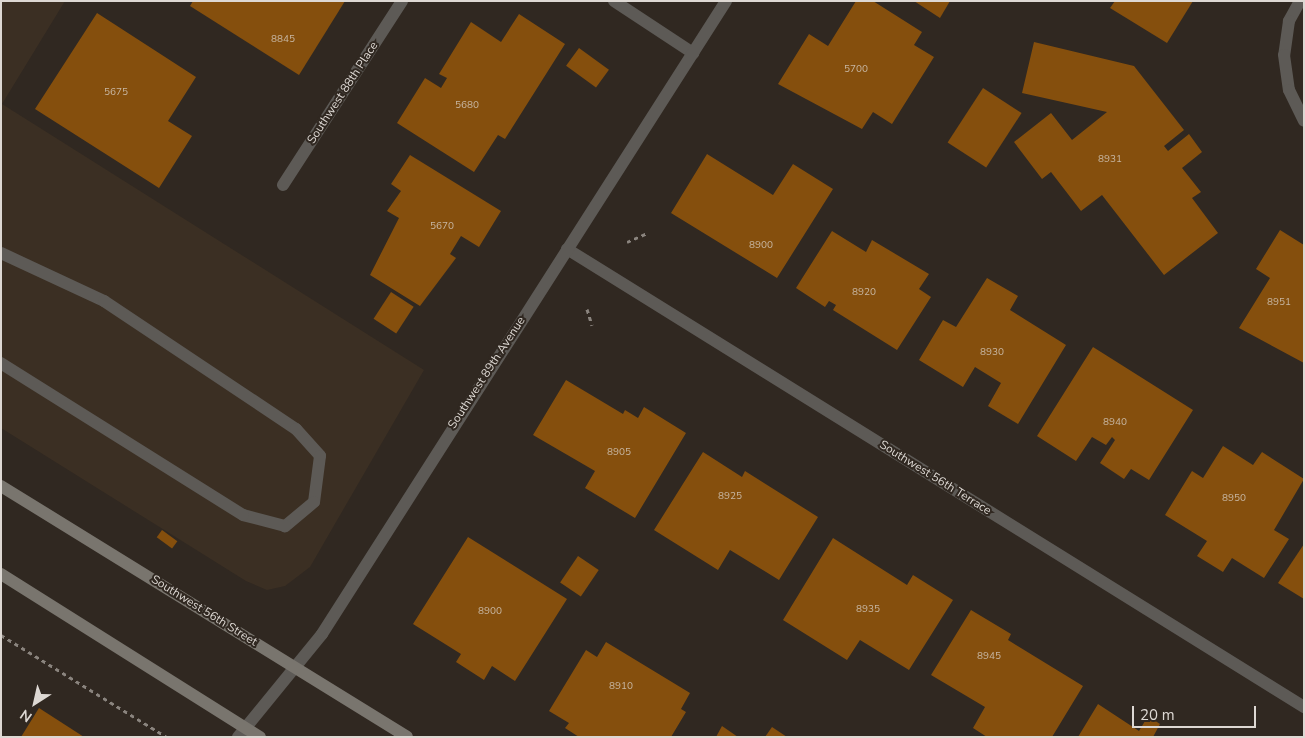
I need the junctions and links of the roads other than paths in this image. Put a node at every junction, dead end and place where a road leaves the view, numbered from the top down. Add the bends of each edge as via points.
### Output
1 (402, 1) edge
2 (614, 1) edge
3 (726, 1) edge
4 (1300, 1) edge
5 (693, 52) junction
6 (1304, 121) edge
7 (283, 185) dead end
8 (567, 249) junction
9 (1, 253) edge
10 (1, 363) edge
11 (1, 486) edge
12 (1, 574) edge
13 (297, 669) junction
14 (1304, 707) edge
15 (241, 732) edge
16 (260, 737) edge
17 (407, 737) edge

1 - 7 street, Southwest 88th Place
2 - 5 street
3 - 5 street, Southwest 89th Avenue
4 - 6 street via 1285,37 1289,90
5 - 8 street, Southwest 89th Avenue
8 - 13 street, Southwest 89th Avenue
8 - 14 street, Southwest 56th Terrace
9 - 10 street via 104,301 296,429 320,456 314,502 286,526 243,515
11 - 13 main road, Southwest 56th Street
12 - 15 main road
13 - 15 street, Southwest 89th Avenue
13 - 17 main road, Southwest 56th Street
15 - 16 main road

